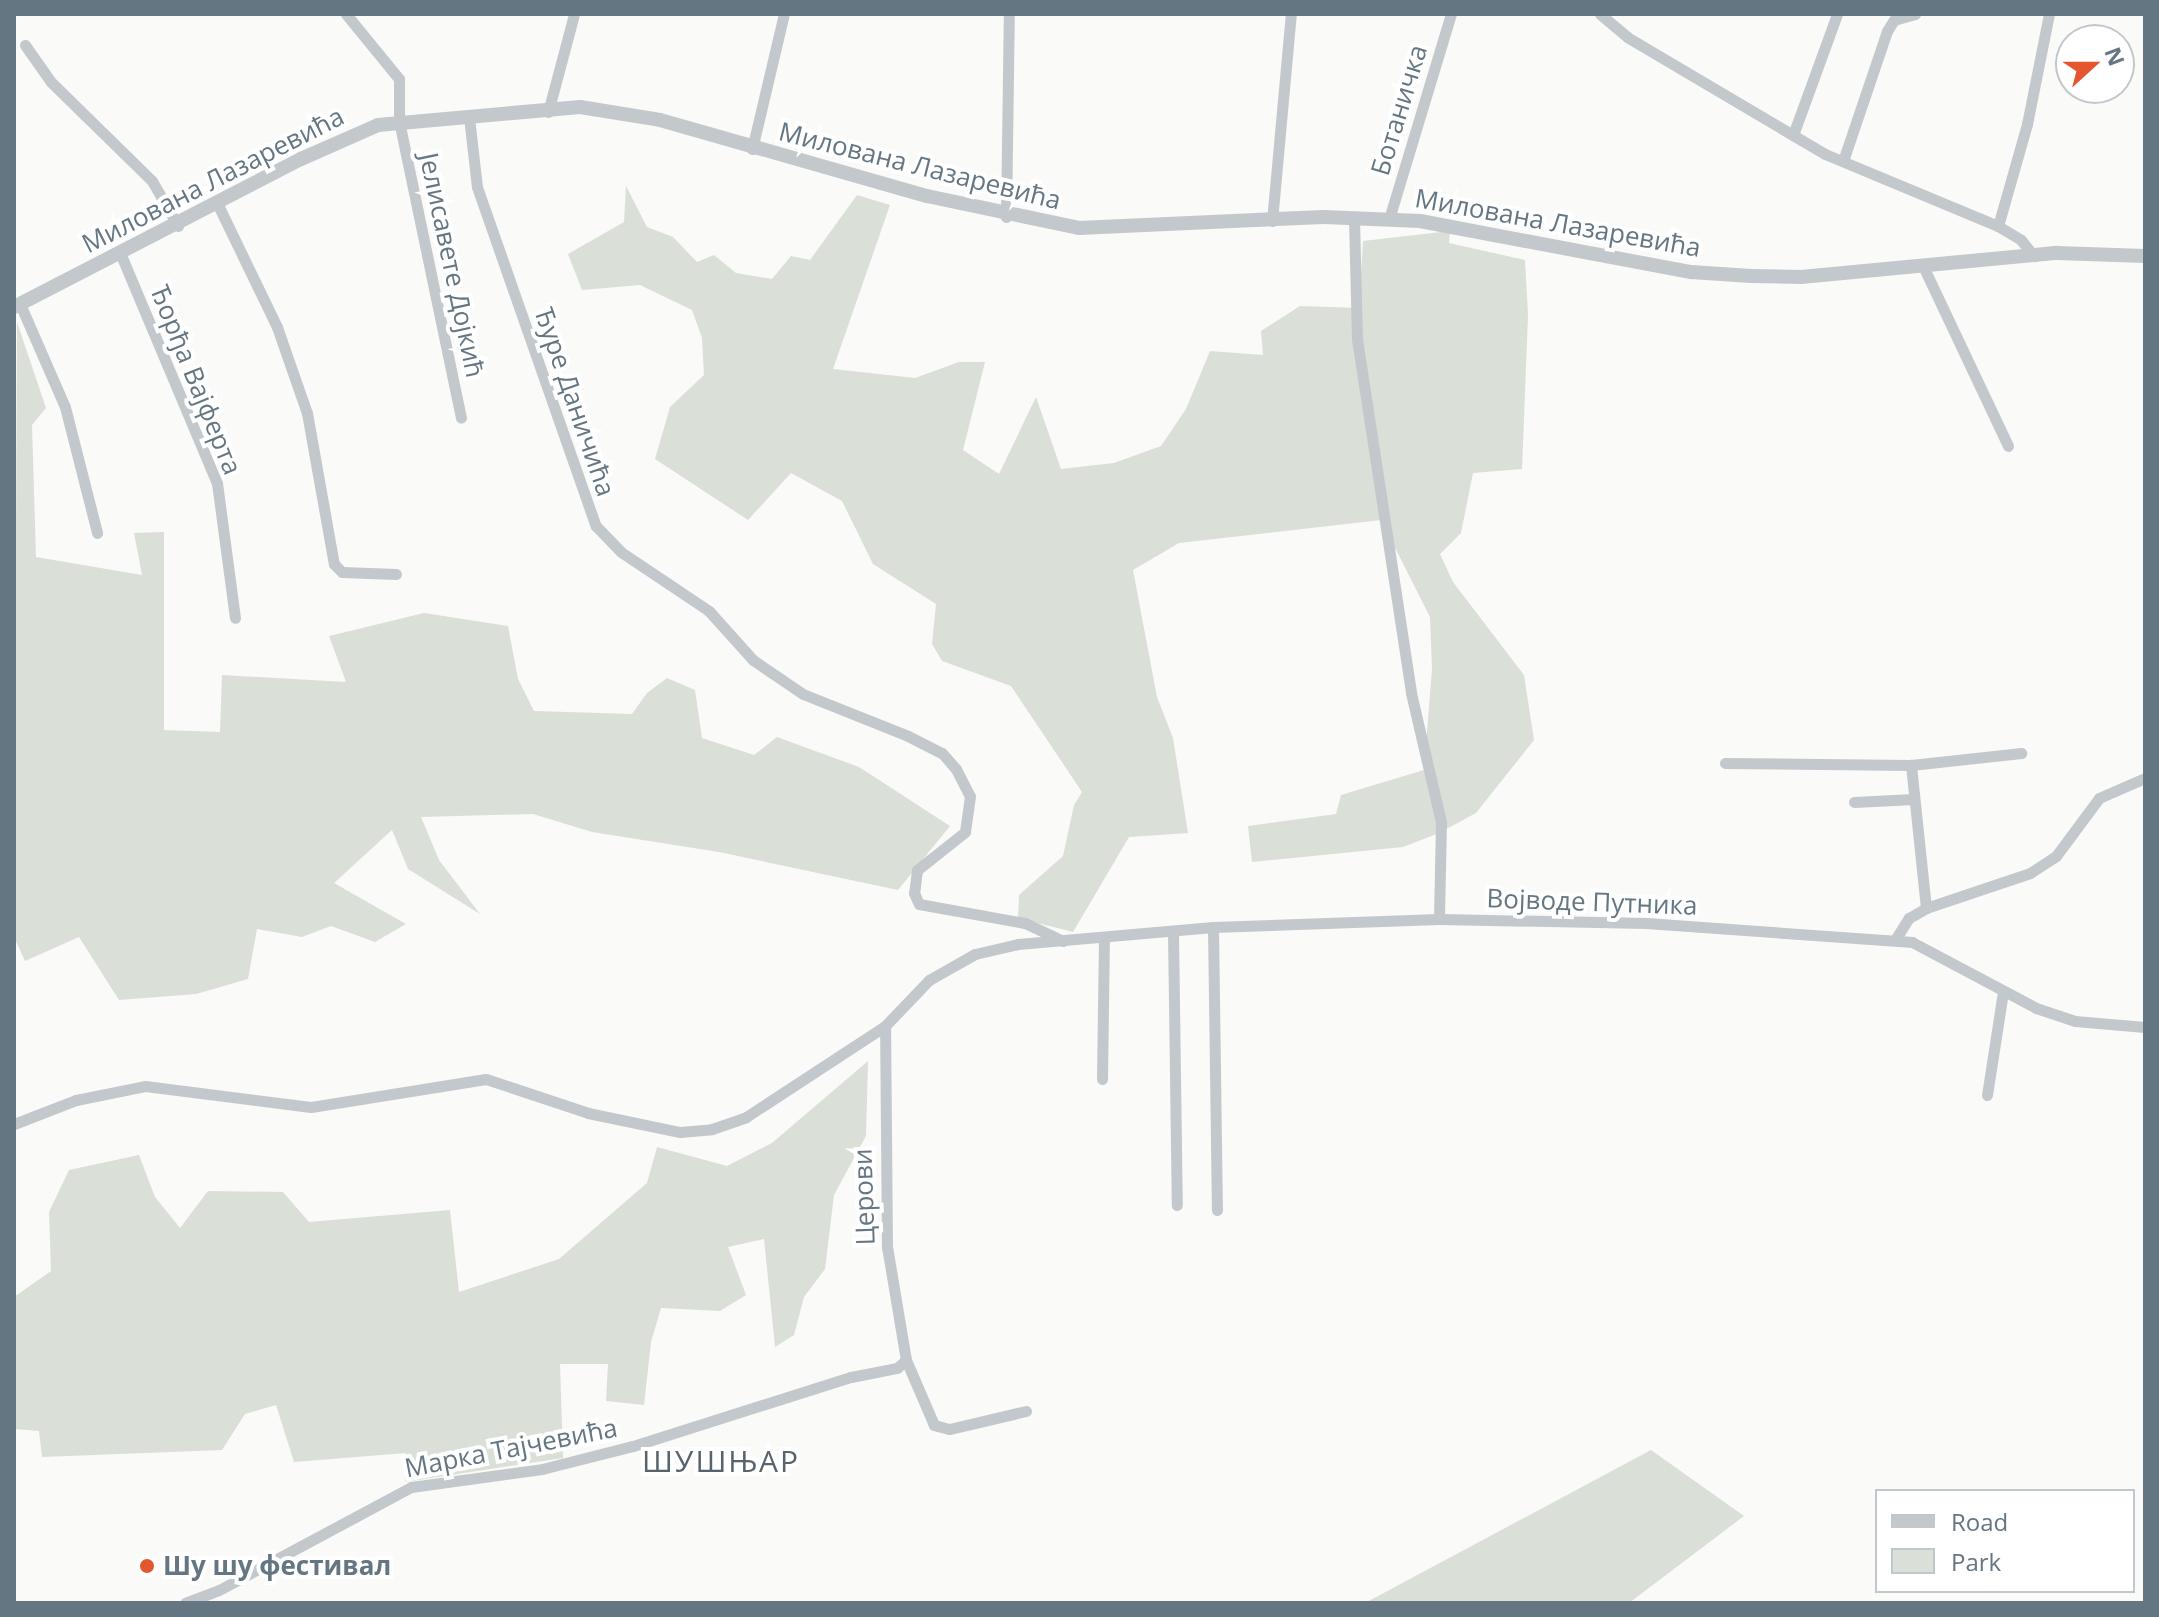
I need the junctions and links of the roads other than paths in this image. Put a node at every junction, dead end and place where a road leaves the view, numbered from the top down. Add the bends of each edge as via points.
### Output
1 (346, 14) edge
2 (574, 14) edge
3 (784, 14) edge
4 (1009, 14) edge
5 (1291, 14) edge
6 (1451, 14) edge
7 (1600, 14) edge
8 (1837, 14) edge
9 (1915, 14) edge
10 (2049, 14) edge
11 (25, 45) dead end
12 (548, 112) junction
13 (469, 117) junction
14 (399, 121) junction
15 (1793, 135) junction
16 (752, 149) junction
17 (1843, 161) junction
18 (218, 205) junction
19 (1006, 217) junction
20 (1354, 218) junction
21 (1389, 219) junction
22 (1272, 221) junction
23 (178, 226) junction
24 (1998, 226) junction
25 (121, 255) junction
26 (2034, 256) junction
27 (2145, 256) edge
28 (1923, 266) junction
29 (17, 305) edge
30 (461, 418) dead end
31 (2008, 446) dead end
32 (97, 533) dead end
33 (396, 574) dead end
34 (235, 618) dead end
35 (2021, 753) dead end
36 (1725, 763) dead end
37 (1911, 765) junction
38 (2145, 778) edge
39 (1914, 799) junction
40 (1854, 802) dead end
41 (1926, 908) junction
42 (1439, 919) junction
43 (1213, 927) junction
44 (1173, 932) junction
45 (1104, 939) junction
46 (1895, 940) junction
47 (1064, 941) junction
48 (2003, 992) junction
49 (885, 1026) junction
50 (2145, 1027) edge
51 (1102, 1079) dead end
52 (1987, 1095) dead end
53 (14, 1124) edge
54 (1177, 1205) dead end
55 (1217, 1210) dead end
56 (906, 1360) junction
57 (1026, 1411) dead end
58 (185, 1603) edge

1 - 14 street, Јелисавете Дојкић via 393,66 399,79
2 - 12 street
3 - 16 street
4 - 19 street
5 - 22 street
6 - 21 street, Ботаничка
7 - 15 street via 1627,37
8 - 15 street
9 - 17 street via 1894,20 1887,31
10 - 24 street via 2027,124
11 - 23 street via 51,82 152,181
12 - 13 street, Милована Лазаревића
12 - 16 street, Милована Лазаревића via 597,108
13 - 14 street, Милована Лазаревића
13 - 47 street, Ђуре Даничића via 477,187 596,526 621,552 709,611 753,660 803,694 908,736 942,753 956,769 970,796 965,832 917,870 914,893 919,904 1025,923
14 - 18 street, Милована Лазаревића via 342,139
14 - 30 street, Јелисавете Дојкић
15 - 17 street
16 - 19 street, Милована Лазаревића
17 - 24 street
18 - 23 street, Милована Лазаревића
18 - 33 street via 277,327 307,413 334,564 342,572
19 - 22 street, Милована Лазаревића via 1105,230
20 - 21 street, Милована Лазаревића
20 - 22 street, Милована Лазаревића
20 - 42 street via 1357,339 1411,693 1441,822
21 - 28 street, Милована Лазаревића via 1453,226 1691,272 1801,277
23 - 25 street, Милована Лазаревића
24 - 26 street
25 - 29 street, Милована Лазаревића
25 - 34 street, Ђорђа Вајферта via 217,483
26 - 27 street, Милована Лазаревића
26 - 28 street, Милована Лазаревића
28 - 31 street
29 - 32 street via 65,407
35 - 37 street
36 - 37 street
37 - 39 street
38 - 41 street via 2099,798 2056,856 2030,873
39 - 40 street
39 - 41 street
41 - 46 street via 1909,918
42 - 43 street, Војводе Путника
42 - 46 street, Војводе Путника via 1646,923
43 - 44 street, Војводе Путника
43 - 55 street
44 - 45 street, Војводе Путника
44 - 54 street
45 - 47 street, Војводе Путника
45 - 51 street
46 - 48 street, Војводе Путника via 1942,955
47 - 49 street, Војводе Путника via 1018,944 945,966
48 - 50 street, Војводе Путника via 2075,1021
48 - 52 street
49 - 53 street via 746,1117 712,1129 680,1132 588,1113 486,1079 311,1107 145,1086 76,1100
49 - 56 street, Церови via 887,1247
56 - 57 street, Церови via 931,1421 941,1429
56 - 58 street, Марка Тајчевића via 897,1368 851,1377 633,1446 542,1469 411,1487

